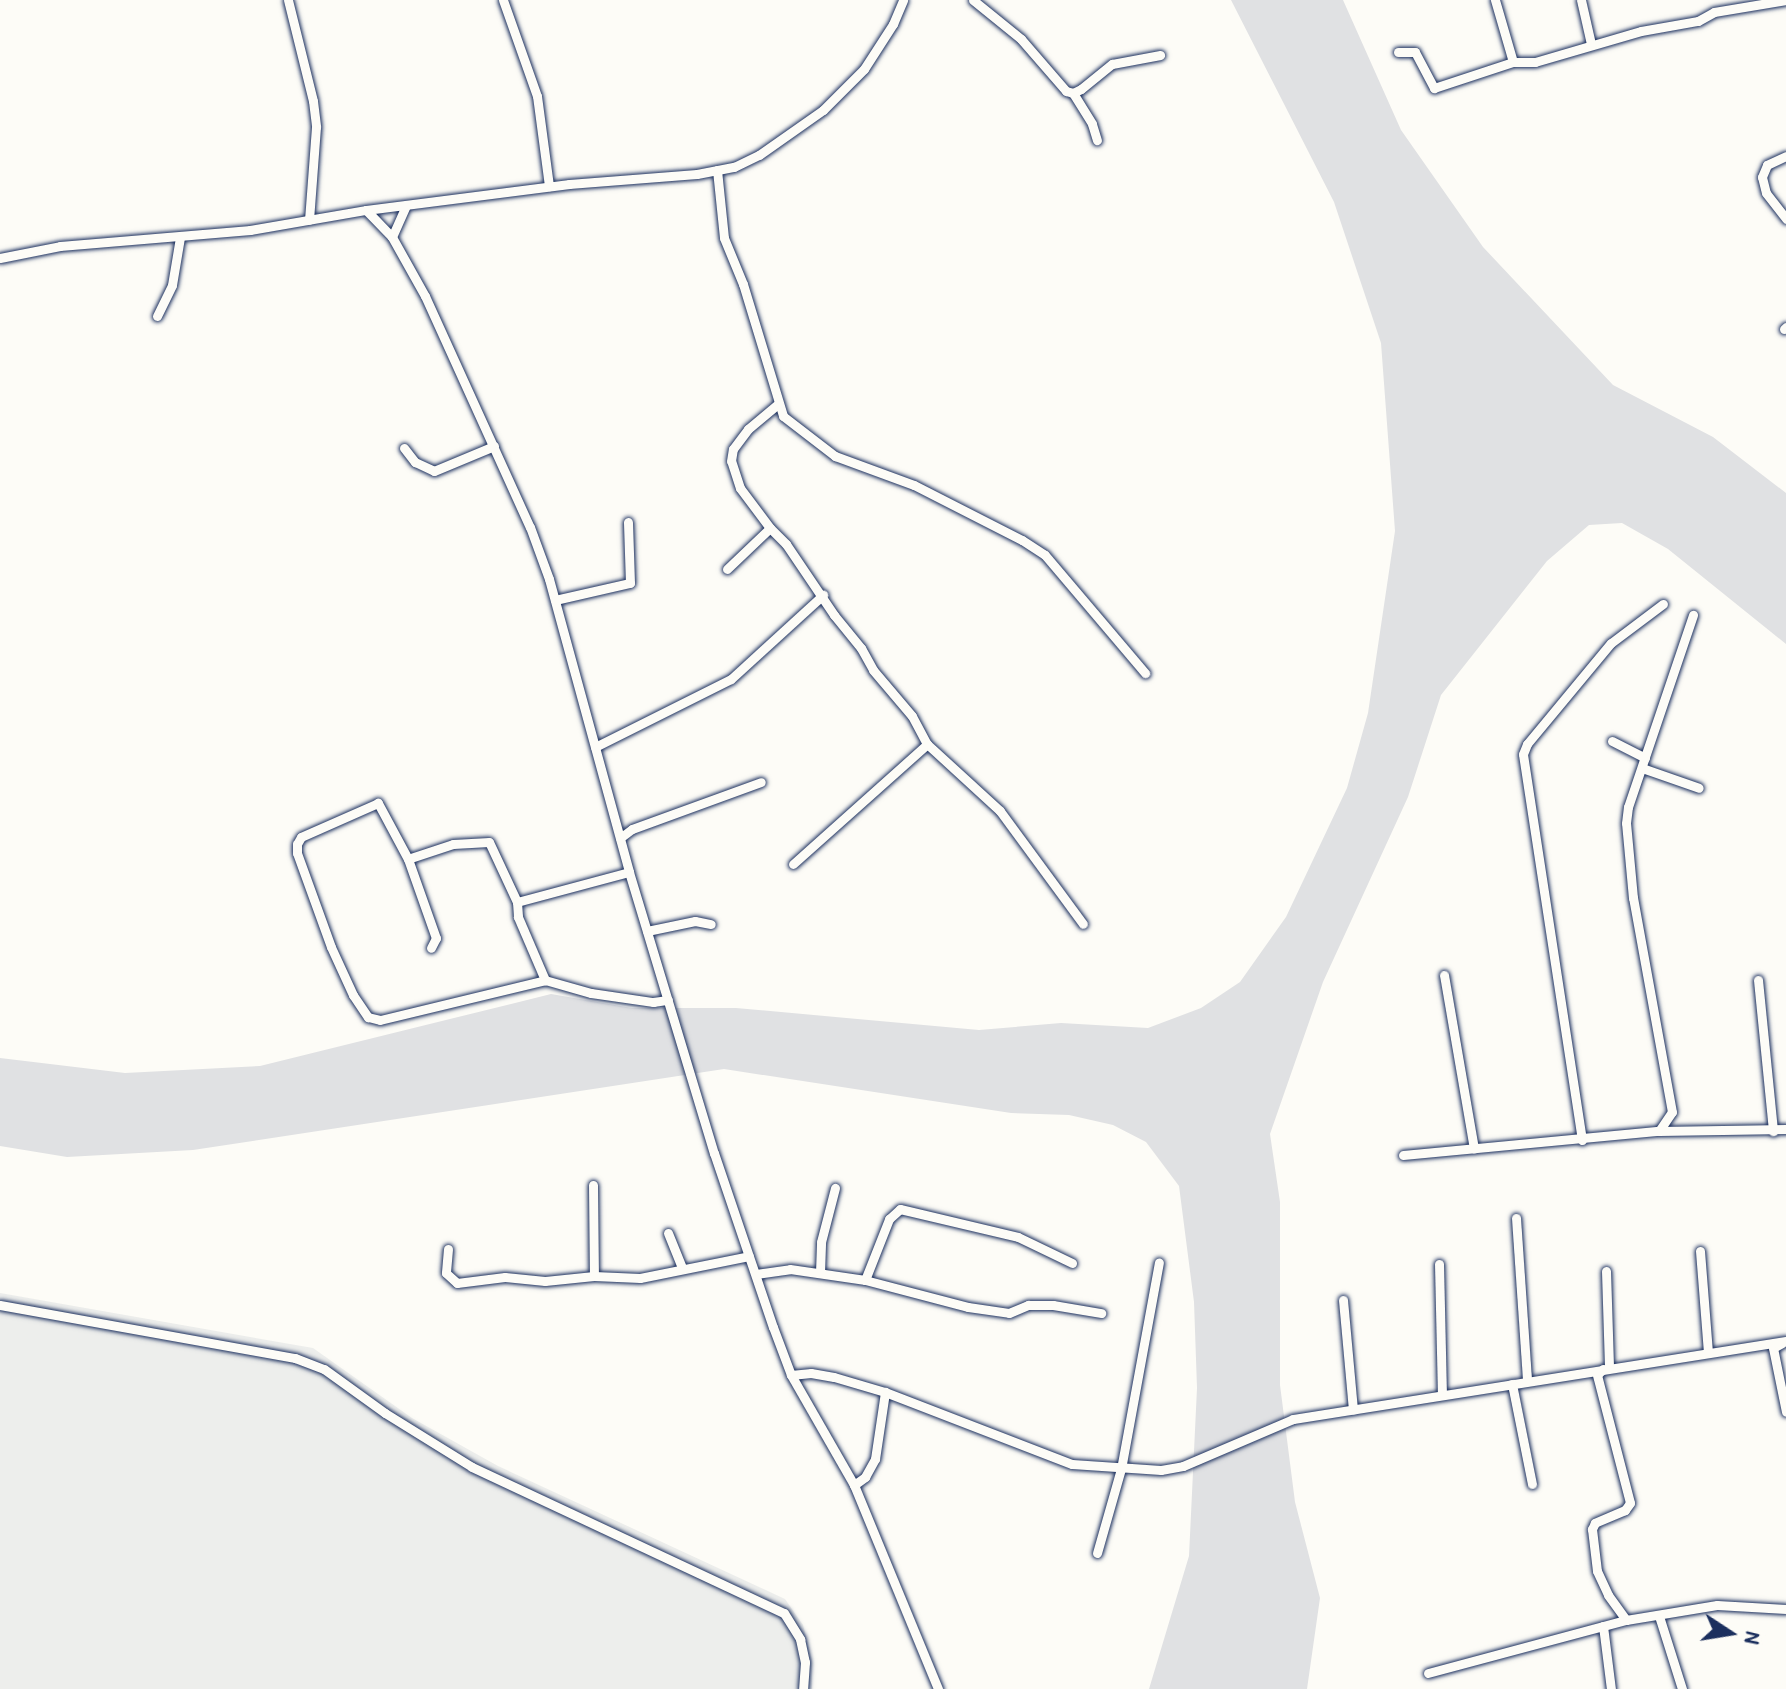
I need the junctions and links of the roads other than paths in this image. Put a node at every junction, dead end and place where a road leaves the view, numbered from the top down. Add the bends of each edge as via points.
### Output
1 (288, 0) edge
2 (503, 0) edge
3 (903, 0) edge
4 (973, 0) edge
5 (1495, 0) edge
6 (1581, 0) edge
7 (1786, 0) edge
8 (1591, 44) junction
9 (1398, 52) dead end
10 (1160, 55) dead end
11 (1513, 62) junction
12 (1073, 93) junction
13 (1097, 140) dead end
14 (1786, 156) edge
15 (717, 170) junction
16 (549, 186) junction
17 (406, 205) junction
18 (366, 210) junction
19 (1786, 219) edge
20 (309, 220) junction
21 (180, 237) junction
22 (392, 237) junction
23 (0, 258) edge
24 (157, 316) dead end
25 (778, 404) junction
26 (494, 446) junction
27 (404, 448) dead end
28 (628, 522) dead end
29 (770, 528) junction
30 (727, 569) dead end
31 (823, 595) junction
32 (555, 600) junction
33 (1663, 604) dead end
34 (1693, 615) dead end
35 (1145, 673) dead end
36 (1612, 741) dead end
37 (927, 744) junction
38 (595, 747) junction
39 (1644, 763) junction
40 (761, 782) dead end
41 (1699, 788) dead end
42 (620, 838) junction
43 (408, 859) junction
44 (793, 864) dead end
45 (629, 872) junction
46 (517, 902) junction
47 (711, 924) dead end
48 (1083, 924) dead end
49 (647, 931) junction
50 (431, 948) dead end
51 (1444, 975) dead end
52 (545, 980) junction
53 (1758, 980) dead end
54 (668, 1000) junction
55 (1786, 1129) edge
56 (1659, 1131) junction
57 (1773, 1131) junction
58 (1582, 1140) junction
59 (1474, 1148) junction
60 (1403, 1155) dead end
61 (593, 1185) dead end
62 (835, 1188) dead end
63 (1516, 1218) dead end
64 (668, 1233) dead end
65 (448, 1249) dead end
66 (1700, 1251) dead end
67 (749, 1256) junction
68 (1159, 1262) dead end
69 (1072, 1263) dead end
70 (1439, 1264) dead end
71 (682, 1268) junction
72 (1606, 1271) dead end
73 (820, 1273) junction
74 (756, 1274) junction
75 (594, 1276) junction
76 (865, 1280) junction
77 (1343, 1300) dead end
78 (0, 1305) edge
79 (1101, 1313) dead end
80 (1786, 1341) edge
81 (1708, 1353) junction
82 (1606, 1368) junction
83 (791, 1375) junction
84 (1527, 1381) junction
85 (1512, 1384) junction
86 (885, 1392) junction
87 (1442, 1395) junction
88 (1353, 1410) junction
89 (1786, 1412) edge
90 (1121, 1469) junction
91 (1532, 1484) dead end
92 (854, 1485) junction
93 (1097, 1553) dead end
94 (1786, 1609) edge
95 (1659, 1616) junction
96 (1626, 1620) junction
97 (1603, 1626) junction
98 (1428, 1673) dead end
99 (803, 1689) edge
100 (938, 1689) edge
101 (1611, 1689) edge
102 (1682, 1689) edge

1 - 20 street via 316,127
2 - 16 street via 537,96
3 - 15 street via 864,69 823,110 759,155
4 - 12 street via 1021,39 1058,87
5 - 11 street
6 - 8 street
7 - 8 street via 1714,12 1698,21
8 - 11 street via 1535,62
9 - 11 street via 1415,52 1434,88
10 - 12 street via 1112,64
12 - 13 street
14 - 19 street via 1767,165 1762,177 1766,193
15 - 16 street
15 - 25 street via 724,238
16 - 17 street
17 - 18 street
17 - 22 street
18 - 20 street
18 - 22 street
20 - 21 street
21 - 23 street via 60,246
21 - 24 street via 172,285
22 - 26 street
25 - 29 street via 748,429 731,461 740,488
25 - 35 street via 783,416 835,456 914,485 1045,555
26 - 27 street via 434,471 415,462
26 - 32 street
28 - 32 street via 630,583
29 - 30 street
29 - 31 street
31 - 37 street
31 - 38 street via 731,679
32 - 38 street
33 - 58 street via 1611,643 1523,754
34 - 39 street
36 - 39 street
37 - 44 street
37 - 48 street via 1000,811
38 - 42 street
39 - 41 street
39 - 56 street via 1626,823 1633,898 1672,1112
40 - 42 street
42 - 45 street
43 - 46 street via 453,844 489,842
43 - 50 street via 436,938
43 - 52 street via 378,803 301,837 297,844 331,947 368,1017 380,1020
45 - 46 street
45 - 49 street
46 - 52 street via 518,917
47 - 49 street via 695,921
49 - 54 street
51 - 59 street
52 - 54 street via 591,993
53 - 57 street
54 - 67 street
55 - 57 street
56 - 57 street
56 - 58 street
58 - 59 street
59 - 60 street
61 - 75 street
62 - 73 street via 821,1242
63 - 84 street
64 - 71 street
65 - 75 street via 446,1273 457,1283
66 - 81 street
67 - 71 street
67 - 74 street
68 - 90 street
69 - 76 street via 1018,1237 900,1209 889,1219
70 - 87 street
71 - 75 street via 640,1278
72 - 82 street
73 - 74 street via 776,1269
73 - 76 street
74 - 83 street
76 - 79 street via 1009,1313 1028,1305
77 - 88 street
78 - 99 street via 267,1352 324,1369 472,1467 784,1613 800,1639
80 - 81 street
80 - 89 street via 1773,1348
81 - 82 street
82 - 84 street
82 - 96 street via 1597,1375 1630,1503 1592,1529 1597,1571
83 - 86 street via 823,1375
83 - 92 street
84 - 85 street
85 - 87 street
85 - 91 street
86 - 90 street via 1072,1464
86 - 92 street via 875,1459
87 - 88 street
88 - 90 street via 1293,1419 1183,1466
90 - 93 street
92 - 100 street
94 - 95 street via 1717,1605
95 - 96 street
95 - 102 street
96 - 97 street
97 - 98 street
97 - 101 street

